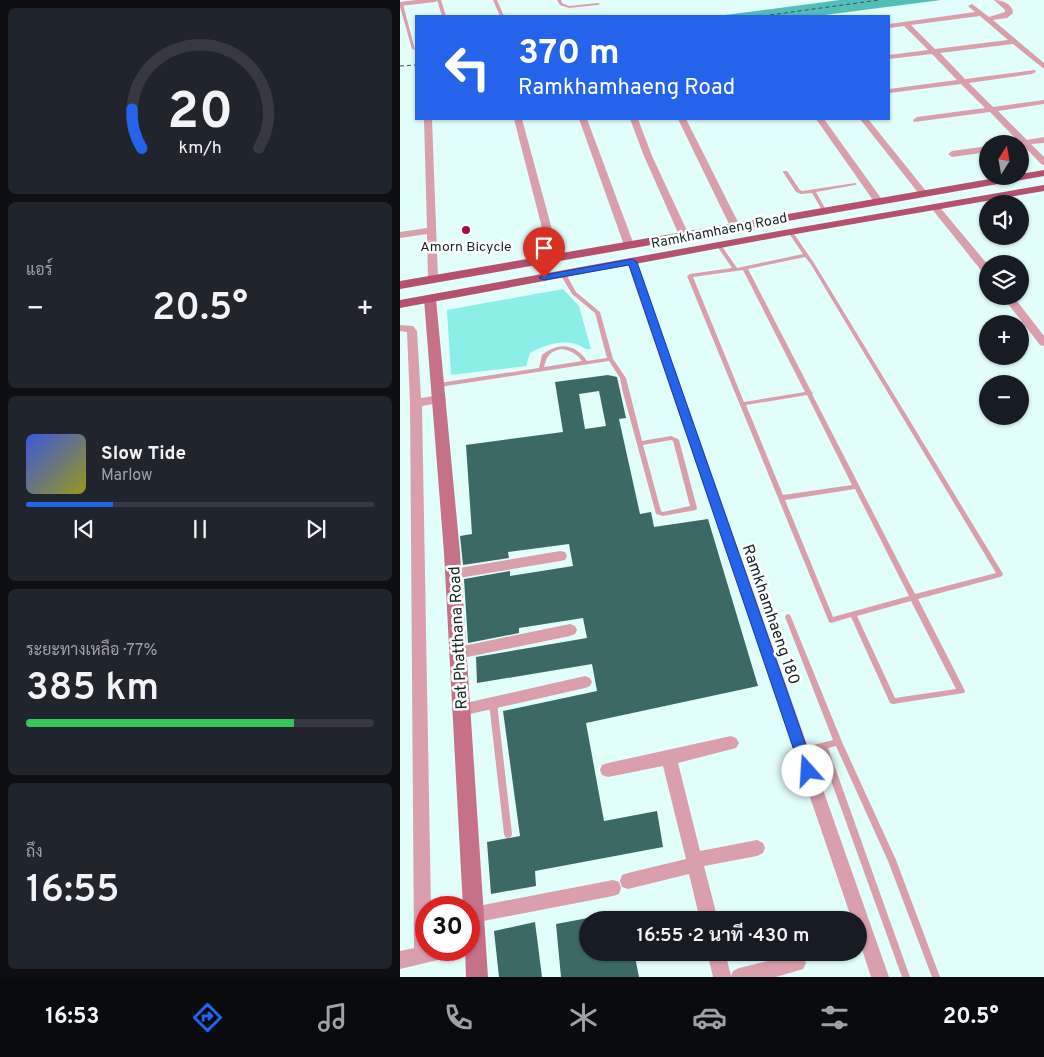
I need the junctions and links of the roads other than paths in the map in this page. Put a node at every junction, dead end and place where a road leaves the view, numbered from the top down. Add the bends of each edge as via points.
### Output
1 (437, 0) edge
2 (495, 0) edge
3 (559, 0) edge
4 (998, 0) edge
5 (401, 4) edge
6 (598, 4) dead end
7 (972, 6) dead end
8 (980, 14) junction
9 (444, 15) edge
10 (502, 15) edge
11 (988, 19) junction
12 (906, 24) junction
13 (890, 26) edge
14 (1014, 42) junction
15 (414, 49) dead end
16 (936, 52) junction
17 (890, 57) edge
18 (1044, 68) edge
19 (1032, 72) dead end
20 (965, 82) junction
21 (890, 91) edge
22 (1044, 102) edge
23 (992, 109) junction
24 (428, 120) edge
25 (518, 120) edge
26 (583, 120) edge
27 (634, 120) edge
28 (683, 120) edge
29 (821, 120) edge
30 (865, 120) edge
31 (917, 120) dead end
32 (1015, 135) edge
33 (1044, 140) edge
34 (1029, 142) edge
35 (1029, 149) edge
36 (979, 150) edge
37 (952, 154) dead end
38 (1044, 162) edge
39 (785, 172) dead end
40 (1044, 173) edge
41 (1029, 175) joint
42 (1044, 181) edge
43 (979, 183) edge
44 (855, 184) dead end
45 (1044, 188) edge
46 (814, 192) junction
47 (922, 193) junction
48 (878, 200) junction
49 (935, 206) junction
50 (824, 210) junction
51 (736, 226) junction
52 (432, 230) junction
53 (790, 232) junction
54 (400, 235) edge
55 (684, 235) junction
56 (629, 245) junction
57 (720, 246) junction
58 (806, 254) junction
59 (554, 259) junction
60 (979, 261) edge
61 (632, 262) junction
62 (745, 268) junction
63 (735, 269) junction
64 (563, 274) junction
65 (433, 279) junction
66 (400, 286) edge
67 (430, 299) junction
68 (400, 304) edge
69 (1014, 305) edge
70 (400, 328) edge
71 (1044, 342) edge
72 (610, 359) junction
73 (586, 362) junction
74 (541, 370) junction
75 (440, 392) junction
76 (810, 393) junction
77 (416, 403) junction
78 (742, 404) junction
79 (640, 443) junction
80 (857, 486) junction
81 (781, 498) junction
82 (560, 556) dead end
83 (453, 574) junction
84 (913, 597) junction
85 (853, 614) junction
86 (788, 617) dead end
87 (570, 630) dead end
88 (458, 653) junction
89 (585, 682) dead end
90 (492, 703) junction
91 (461, 710) junction
92 (838, 742) junction
93 (731, 743) dead end
94 (823, 746) junction
95 (801, 752) junction
96 (669, 758) junction
97 (608, 770) dead end
98 (508, 834) dead end
99 (757, 848) dead end
100 (696, 862) junction
101 (422, 896) edge
102 (472, 896) edge
103 (707, 911) edge
104 (480, 914) edge
105 (415, 956) edge
106 (400, 960) edge
107 (475, 961) edge
108 (718, 961) edge
109 (797, 963) dead end
110 (477, 977) edge
111 (722, 977) edge
112 (739, 977) edge
113 (880, 977) edge
114 (906, 977) edge
115 (936, 977) edge

1 - 5 street
1 - 9 lane
2 - 10 lane
3 - 6 lane via 570,7
4 - 11 street via 1009,9 1009,13
5 - 15 lane
7 - 8 street
8 - 11 street
8 - 12 street
11 - 14 street
12 - 13 street
12 - 16 street
14 - 16 street
14 - 18 street
16 - 17 street
16 - 20 street
19 - 20 street
20 - 21 street
20 - 23 street
22 - 23 street
23 - 31 street
23 - 32 street
24 - 52 street
25 - 59 street
26 - 56 street
27 - 55 street
28 - 51 street
29 - 48 street
30 - 47 street
33 - 34 street
35 - 38 street
36 - 37 street
39 - 46 lane via 798,191
40 - 41 main road, Ramkhamhaeng Road
41 - 42 main road
43 - 47 main road, Ramkhamhaeng Road
44 - 46 lane
45 - 49 main road, Ramkhamhaeng Road
46 - 50 lane
47 - 48 main road, Ramkhamhaeng Road
48 - 50 main road, Ramkhamhaeng Road
49 - 53 main road, Ramkhamhaeng Road
49 - 60 street
50 - 51 main road, Ramkhamhaeng Road
51 - 55 main road, Ramkhamhaeng Road
52 - 54 street
52 - 65 street
53 - 57 main road, Ramkhamhaeng Road
53 - 58 lane
55 - 56 main road, Ramkhamhaeng Road
56 - 59 main road, Ramkhamhaeng Road
57 - 61 main road, Ramkhamhaeng Road
57 - 63 lane
58 - 62 lane
58 - 84 lane via 1000,574
59 - 65 main road, Ramkhamhaeng Road
61 - 64 main road, Ramkhamhaeng Road
61 - 95 street, Ramkhamhaeng 180
62 - 63 lane
62 - 76 lane
63 - 78 lane via 690,276
64 - 67 main road, Ramkhamhaeng Road
64 - 72 lane via 574,293 597,312
65 - 66 main road, Ramkhamhaeng Road
65 - 67 main road
67 - 68 main road, Ramkhamhaeng Road
67 - 75 street, Rat Phatthana Road
69 - 71 street
70 - 77 street via 412,331
72 - 73 lane
72 - 79 lane via 623,378
73 - 74 lane
73 - 74 lane via 577,351 560,348 544,356
74 - 75 lane
75 - 77 street
75 - 83 street, Rat Phatthana Road
76 - 78 lane
76 - 80 lane
77 - 101 street
78 - 81 lane
79 - 79 lane via 658,512 664,514 694,508 676,440
80 - 81 lane
80 - 84 lane
81 - 85 lane via 831,620
82 - 83 street
83 - 88 street, Rat Phatthana Road
84 - 85 lane
84 - 85 lane via 961,691 893,702
86 - 92 lane
87 - 88 street
88 - 91 street, Rat Phatthana Road
89 - 90 street
90 - 91 street
90 - 98 lane
91 - 102 street, Rat Phatthana Road
92 - 94 lane
92 - 115 lane via 892,860
93 - 96 street
94 - 95 lane
94 - 114 lane
95 - 113 street, Ramkhamhaeng 180
96 - 97 street
96 - 100 street
99 - 100 street
100 - 103 street
100 - 104 street via 621,885
105 - 106 street
107 - 110 street, Rat Phatthana Road
108 - 111 street
109 - 112 street

